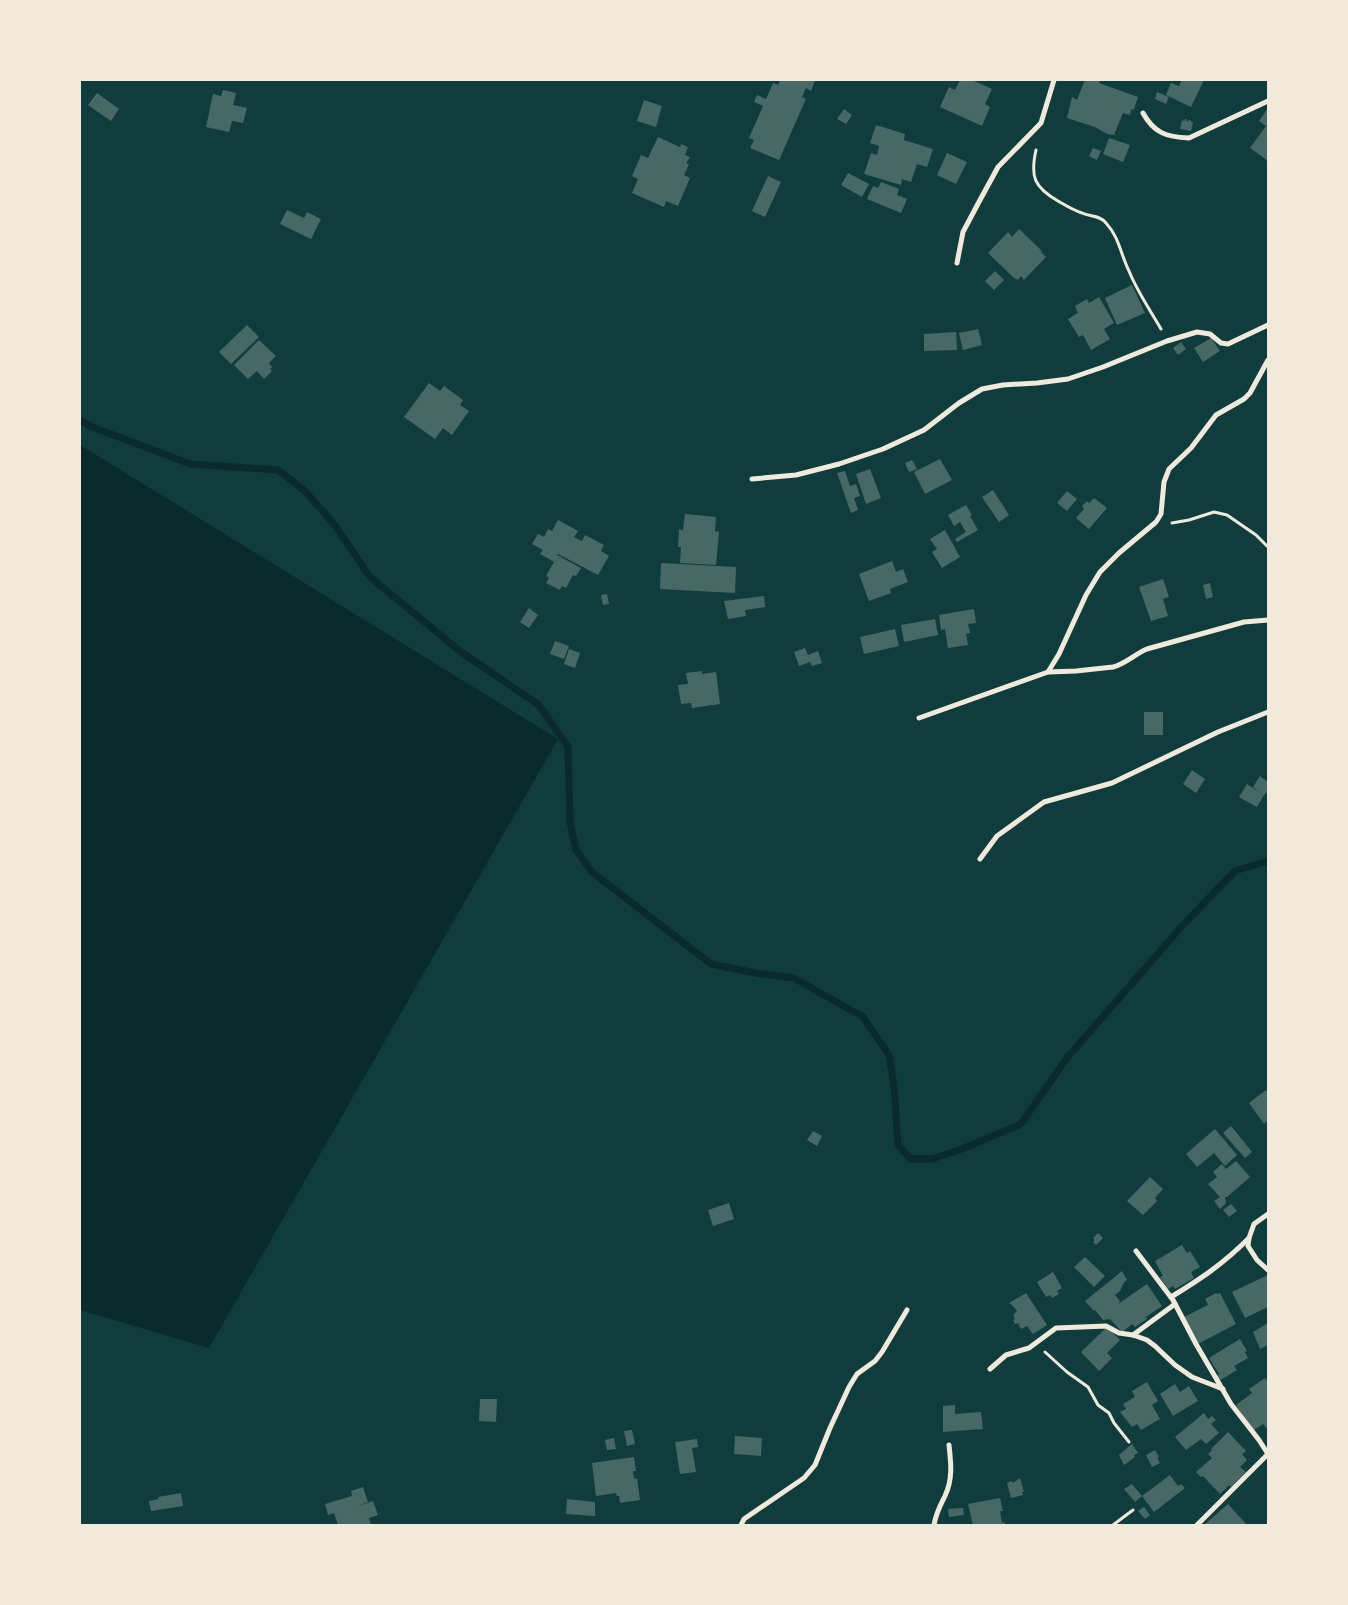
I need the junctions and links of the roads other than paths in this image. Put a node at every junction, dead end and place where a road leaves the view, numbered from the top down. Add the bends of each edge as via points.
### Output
1 (1054, 80) edge
2 (1268, 101) edge
3 (1143, 113) dead end
4 (957, 263) dead end
5 (1268, 325) edge
6 (1268, 360) edge
7 (752, 479) dead end
8 (1268, 620) edge
9 (1048, 672) junction
10 (1268, 712) edge
11 (919, 718) dead end
12 (980, 859) dead end
13 (1268, 1214) edge
14 (1249, 1238) junction
15 (1136, 1251) dead end
16 (1268, 1270) edge
17 (1171, 1297) junction
18 (1175, 1304) junction
19 (907, 1310) dead end
20 (1133, 1335) junction
21 (990, 1369) dead end
22 (1223, 1389) junction
23 (949, 1445) dead end
24 (1268, 1454) edge
25 (741, 1525) edge
26 (934, 1525) edge
27 (1197, 1525) edge

1 - 4 street via 1041,123 998,167 963,232
2 - 3 street via 1189,138 1162,132 1151,126
5 - 7 street via 1228,344 1204,332 1197,332 1068,379 982,389 924,430 883,449 796,475
6 - 9 street via 1250,393 1216,415 1191,448 1169,469 1164,482 1163,508 1156,522 1100,572
8 - 9 street via 1244,622 1147,649 1119,666
9 - 11 street
10 - 12 street via 1218,732 1112,783 1044,802 997,836
13 - 14 street via 1254,1224
14 - 16 street via 1248,1246
14 - 17 street via 1212,1272
15 - 17 street
17 - 18 street
18 - 20 street
18 - 22 street
19 - 25 street via 882,1352 857,1374 849,1387 815,1465 804,1478 744,1519
20 - 21 street via 1119,1333 1106,1326 1061,1327 1026,1350 1006,1355
20 - 22 street via 1155,1346 1192,1377
22 - 24 street
23 - 26 street via 952,1475 936,1512
24 - 27 street

